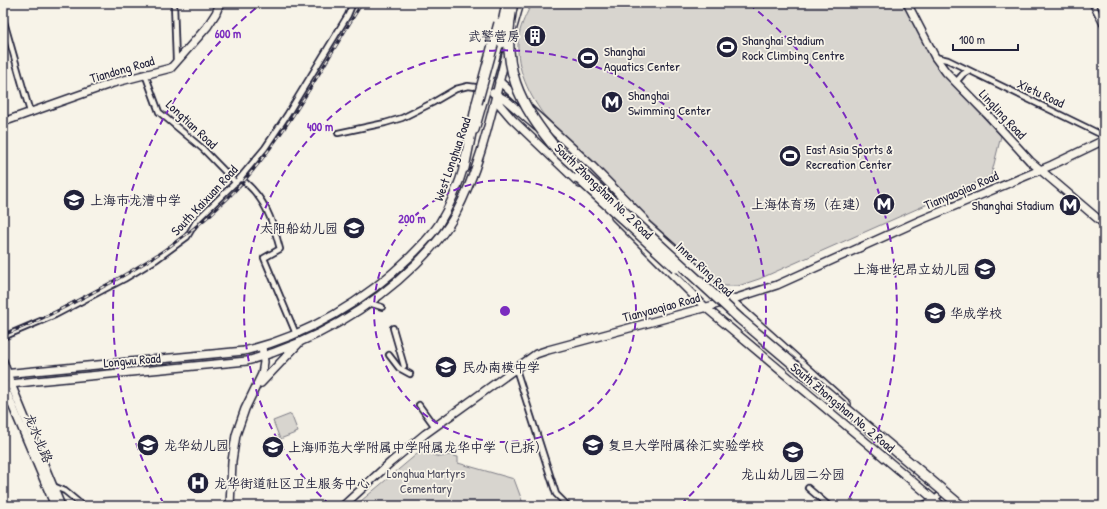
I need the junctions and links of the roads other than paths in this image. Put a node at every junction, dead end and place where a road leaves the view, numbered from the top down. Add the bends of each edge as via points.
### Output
1 (174, 3) edge
2 (220, 3) edge
3 (354, 3) edge
4 (506, 3) edge
5 (514, 3) edge
6 (520, 3) edge
7 (907, 3) edge
8 (1092, 3) edge
9 (3, 18) edge
10 (1104, 26) edge
11 (936, 57) junction
12 (176, 63) junction
13 (968, 71) junction
14 (145, 74) junction
15 (499, 81) junction
16 (956, 82) junction
17 (486, 88) junction
18 (496, 94) junction
19 (30, 112) junction
20 (3, 122) edge
21 (338, 133) dead end
22 (1104, 136) edge
23 (1104, 140) edge
24 (464, 168) junction
25 (1040, 170) junction
26 (583, 174) junction
27 (240, 178) junction
28 (236, 183) junction
29 (1104, 224) edge
30 (693, 267) junction
31 (731, 300) junction
32 (369, 303) junction
33 (382, 307) dead end
34 (706, 307) junction
35 (393, 328) dead end
36 (296, 334) junction
37 (3, 337) edge
38 (299, 343) junction
39 (262, 347) junction
40 (389, 355) dead end
41 (264, 356) junction
42 (3, 361) edge
43 (404, 366) dead end
44 (516, 369) junction
45 (5, 373) edge
46 (410, 374) dead end
47 (5, 385) edge
48 (256, 389) junction
49 (419, 405) dead end
50 (435, 427) junction
51 (50, 487) junction
52 (808, 488) dead end
53 (946, 489) junction
54 (934, 500) junction
55 (54, 503) edge
56 (61, 506) edge
57 (82, 506) edge
58 (230, 506) edge
59 (343, 506) edge
60 (568, 506) edge
61 (619, 506) edge
62 (643, 506) edge
63 (829, 506) edge
64 (921, 506) edge
65 (942, 506) edge
66 (952, 506) edge
67 (962, 506) edge
68 (966, 506) edge

1 - 12 street
2 - 12 main road, Tiandong Road via 207,27
3 - 27 street, South Kaixuan Road via 287,116
4 - 24 highway, bridge via 477,103
4 - 66 highway, Inner Ring Road, bridge via 502,36 508,77 523,114 546,146 735,321
5 - 17 main road
5 - 26 highway, Inner Ring Road, bridge via 509,25 509,53 518,89 537,126 559,152
6 - 15 main road, West Longhua Road
7 - 11 main road, Lingling Road
8 - 10 street
9 - 19 street
11 - 13 street, Xietu Road via 948,60
11 - 16 main road, Lingling Road
12 - 14 main road, Tiandong Road via 168,69
13 - 16 street
13 - 22 street, Xietu Road
14 - 19 main road, Tiandong Road
14 - 28 street, Longtian Road via 159,112 203,149
15 - 18 main road, West Longhua Road
15 - 30 main road, South Zhongshan No. 2 Road via 592,166 683,254
16 - 25 main road, Lingling Road
17 - 18 main road
17 - 21 street via 468,86 456,89 402,118
17 - 24 main road, West Longhua Road
18 - 30 main road via 506,100 679,260
18 - 32 main road, West Longhua Road via 478,162 447,230 408,272
18 - 34 main road, South Zhongshan No. 2 Road via 500,105 512,119
19 - 20 main road, Tiandong Road
23 - 25 main road, Tianyaoqiao Road
24 - 36 main road, West Longhua Road via 447,210 426,242 376,287 321,322
25 - 29 main road, Lingling Road
25 - 31 main road, Tianyaoqiao Road via 928,217 793,279
26 - 30 highway via 593,178
26 - 67 highway, Inner Ring Road, bridge via 740,319
27 - 28 street, South Kaixuan Road
27 - 36 street via 256,191 271,218 280,249 264,258
28 - 37 street, South Kaixuan Road via 199,217 187,237 157,259 55,315
30 - 31 main road, South Zhongshan No. 2 Road
31 - 34 main road, Tianyaoqiao Road
31 - 53 main road, South Zhongshan No. 2 Road via 904,455
32 - 33 street
32 - 38 main road, West Longhua Road
34 - 44 main road, Tianyaoqiao Road via 548,350 536,354
34 - 54 main road, South Zhongshan No. 2 Road
35 - 43 street
36 - 39 main road, West Longhua Road
38 - 41 main road, West Longhua Road
38 - 48 main road
39 - 41 main road
39 - 45 main road, Longwu Road via 244,351
40 - 46 street via 399,368
41 - 47 main road, Longwu Road via 247,361
41 - 48 main road via 262,374
42 - 45 main road
44 - 50 main road, Tianyaoqiao Road
44 - 60 street via 556,494
45 - 47 main road
47 - 51 main road
48 - 58 main road via 245,409 236,435
49 - 50 street
50 - 59 main road, Tianyaoqiao Road via 391,462
51 - 55 main road
51 - 56 main road
51 - 57 street via 65,491
52 - 63 street
53 - 54 street
53 - 68 main road, South Zhongshan No. 2 Road
54 - 64 street
54 - 65 main road, South Zhongshan No. 2 Road
61 - 62 street

